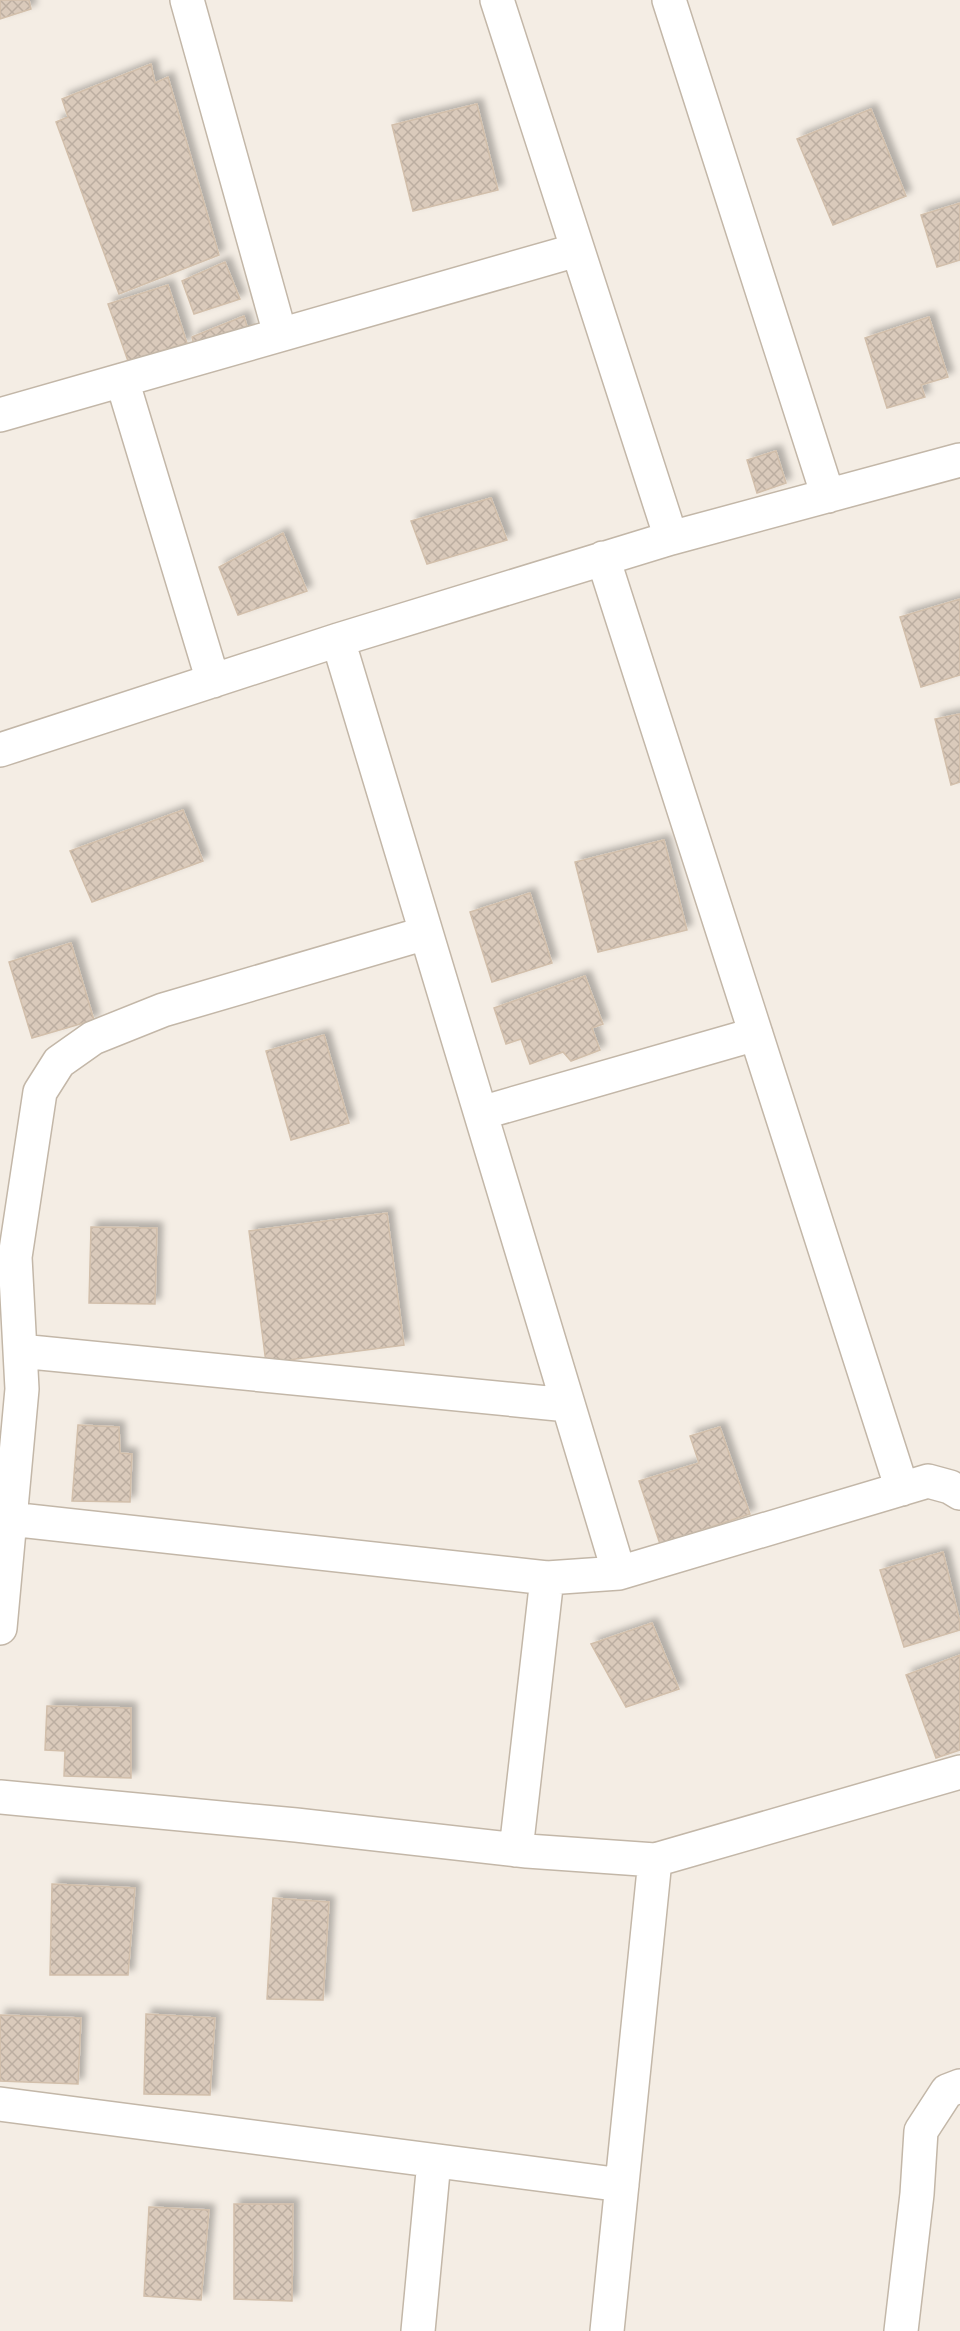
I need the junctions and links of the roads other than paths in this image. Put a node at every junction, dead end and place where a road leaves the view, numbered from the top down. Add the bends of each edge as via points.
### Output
1 (187, 0) edge
2 (497, 0) edge
3 (669, 0) edge
4 (577, 249) junction
5 (280, 334) junction
6 (122, 380) junction
7 (0, 415) edge
8 (960, 460) edge
9 (828, 496) junction
10 (671, 538) junction
11 (603, 558) junction
12 (338, 640) junction
13 (213, 681) junction
14 (0, 750) edge
15 (426, 933) junction
16 (756, 1034) junction
17 (481, 1113) junction
18 (8, 1257) edge
19 (20, 1351) junction
20 (568, 1405) junction
21 (902, 1489) junction
22 (960, 1493) edge
23 (10, 1519) junction
24 (619, 1573) junction
25 (547, 1578) junction
26 (0, 1628) edge
27 (960, 1772) edge
28 (0, 1797) edge
29 (516, 1850) junction
30 (655, 1860) junction
31 (960, 2085) edge
32 (0, 2104) edge
33 (434, 2160) junction
34 (622, 2185) junction
35 (418, 2331) edge
36 (607, 2331) edge
37 (901, 2331) edge

1 - 5 street
2 - 4 street
3 - 9 street
4 - 5 street
4 - 10 street
5 - 6 street
6 - 7 street
6 - 13 street
8 - 9 street
9 - 10 street
10 - 11 street
11 - 12 street
11 - 16 street
12 - 13 street
12 - 15 street
13 - 14 street
15 - 17 street
15 - 18 street via 163,1010 93,1038 59,1062 40,1092
16 - 17 street
16 - 21 street
17 - 20 street
18 - 19 street
19 - 20 street
19 - 23 street via 22,1389
20 - 24 street
21 - 22 street via 928,1481
21 - 24 street
23 - 25 street
23 - 26 street
24 - 25 street
25 - 29 street
27 - 30 street
28 - 29 street
29 - 30 street
30 - 34 street
31 - 37 street via 947,2091 921,2131
32 - 33 street
33 - 34 street
33 - 35 street
34 - 36 street

